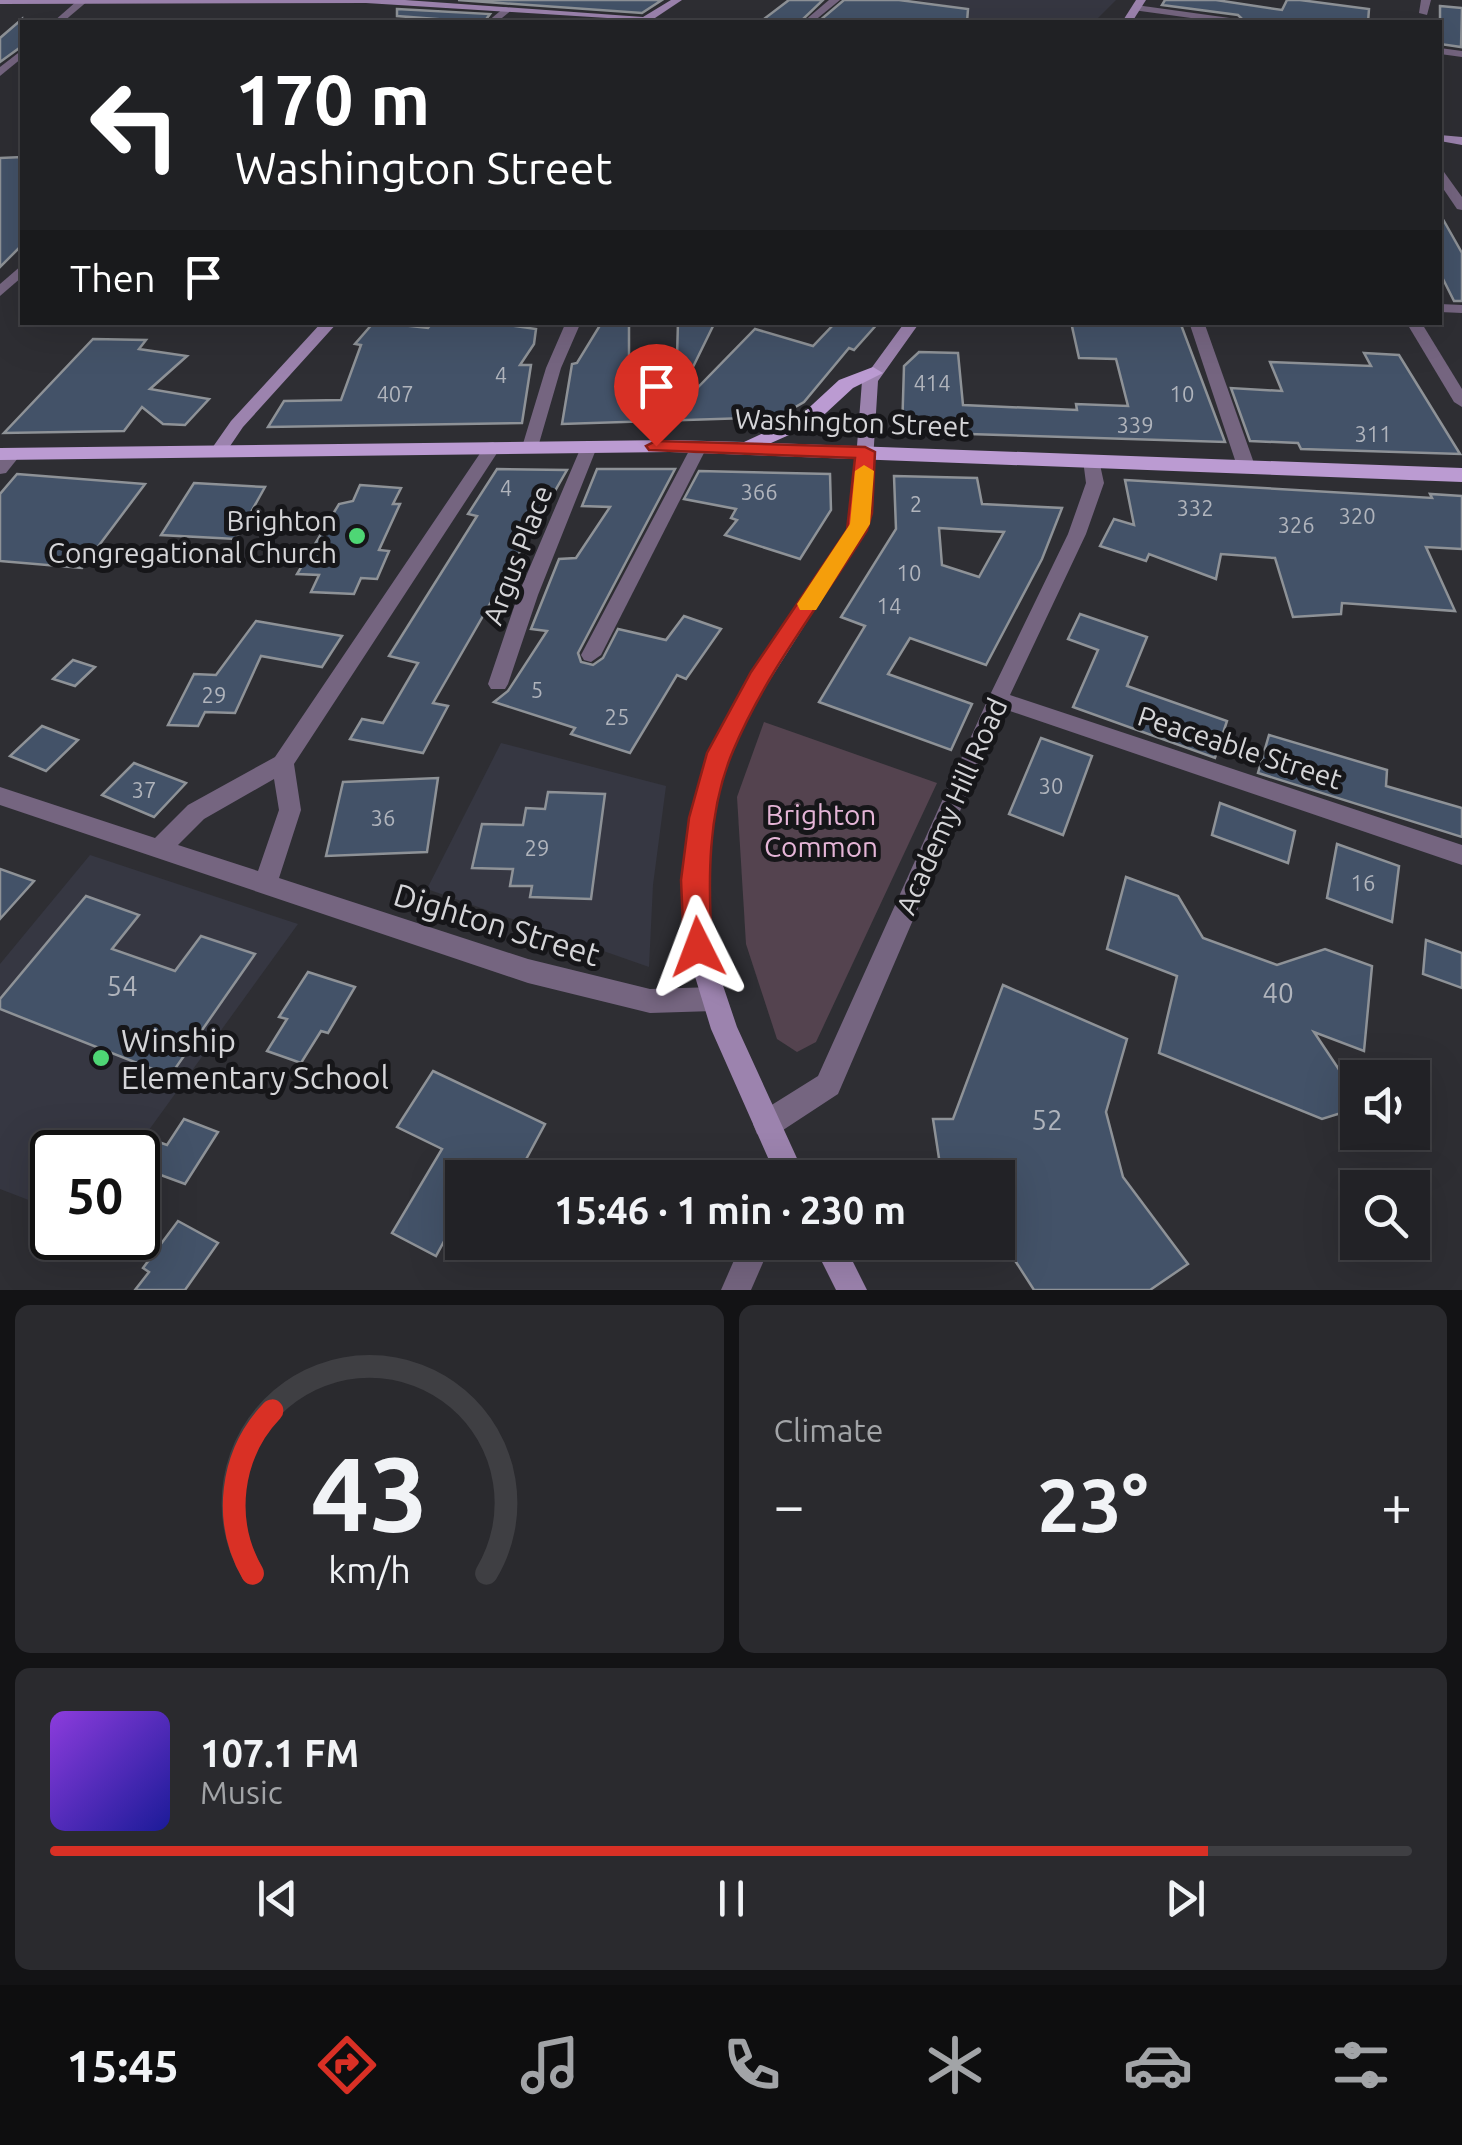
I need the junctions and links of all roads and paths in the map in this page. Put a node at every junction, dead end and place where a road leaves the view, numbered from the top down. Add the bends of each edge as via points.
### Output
1 (83, 0) edge
2 (677, 0) edge
3 (835, 0) edge
4 (1426, 0) edge
5 (0, 1) edge
6 (1138, 4) edge
7 (508, 9) junction
8 (1424, 13) dead end
9 (60, 20) edge
10 (494, 20) edge
11 (634, 20) edge
12 (647, 20) edge
13 (810, 20) edge
14 (1226, 20) edge
15 (20, 57) edge
16 (0, 59) edge
17 (0, 73) edge
18 (1442, 178) edge
19 (1462, 206) edge
20 (20, 271) edge
21 (0, 292) edge
22 (1452, 308) edge
23 (1462, 323) edge
24 (328, 325) edge
25 (572, 325) edge
26 (910, 325) edge
27 (1197, 325) edge
28 (1414, 325) edge
29 (873, 373) junction
30 (1462, 402) edge
31 (492, 447) junction
32 (530, 447) junction
33 (589, 447) junction
34 (699, 447) junction
35 (741, 448) junction
36 (218, 452) junction
37 (865, 452) junction
38 (5, 459) edge
39 (1090, 460) junction
40 (1246, 466) junction
41 (1462, 475) edge
42 (591, 655) dead end
43 (498, 684) dead end
44 (998, 699) junction
45 (283, 763) junction
46 (0, 796) edge
47 (160, 848) junction
48 (1462, 855) edge
49 (265, 886) junction
50 (714, 998) junction
51 (767, 1124) junction
52 (784, 1160) edge
53 (749, 1260) edge
54 (836, 1260) edge
55 (736, 1290) edge
56 (852, 1290) edge

1 - 5 street
1 - 7 street via 366,0
1 - 9 street
2 - 12 street
3 - 13 street
4 - 8 street
6 - 14 street
7 - 10 street
7 - 11 street
15 - 16 street
15 - 17 street
18 - 19 street
20 - 21 street
22 - 23 street
24 - 36 street
25 - 32 street via 547,376
26 - 29 street
27 - 40 street
28 - 30 street
29 - 35 main road via 846,384 807,420
29 - 37 street
31 - 32 main road, Washington Street
31 - 36 main road, Washington Street
31 - 45 street
32 - 33 main road, Washington Street
33 - 34 main road, Washington Street
33 - 43 street, Argus Place
34 - 35 main road, Washington Street
34 - 42 street
35 - 37 main road, Washington Street
36 - 38 main road, Washington Street
37 - 39 main road, Washington Street
37 - 50 street via 857,530 740,710 710,784 695,880 698,947
39 - 40 main road, Washington Street
39 - 44 street, Academy Hill Road via 1096,483 1077,534
40 - 41 main road, Washington Street
44 - 48 street, Peaceable Street
44 - 51 street, Academy Hill Road via 828,1085
45 - 47 street via 196,812
45 - 49 street via 290,810
46 - 47 street, Dighton Street
47 - 49 street, Dighton Street
49 - 50 street, Dighton Street via 528,971 650,1001
50 - 51 street
51 - 52 street
53 - 55 street
54 - 56 street

